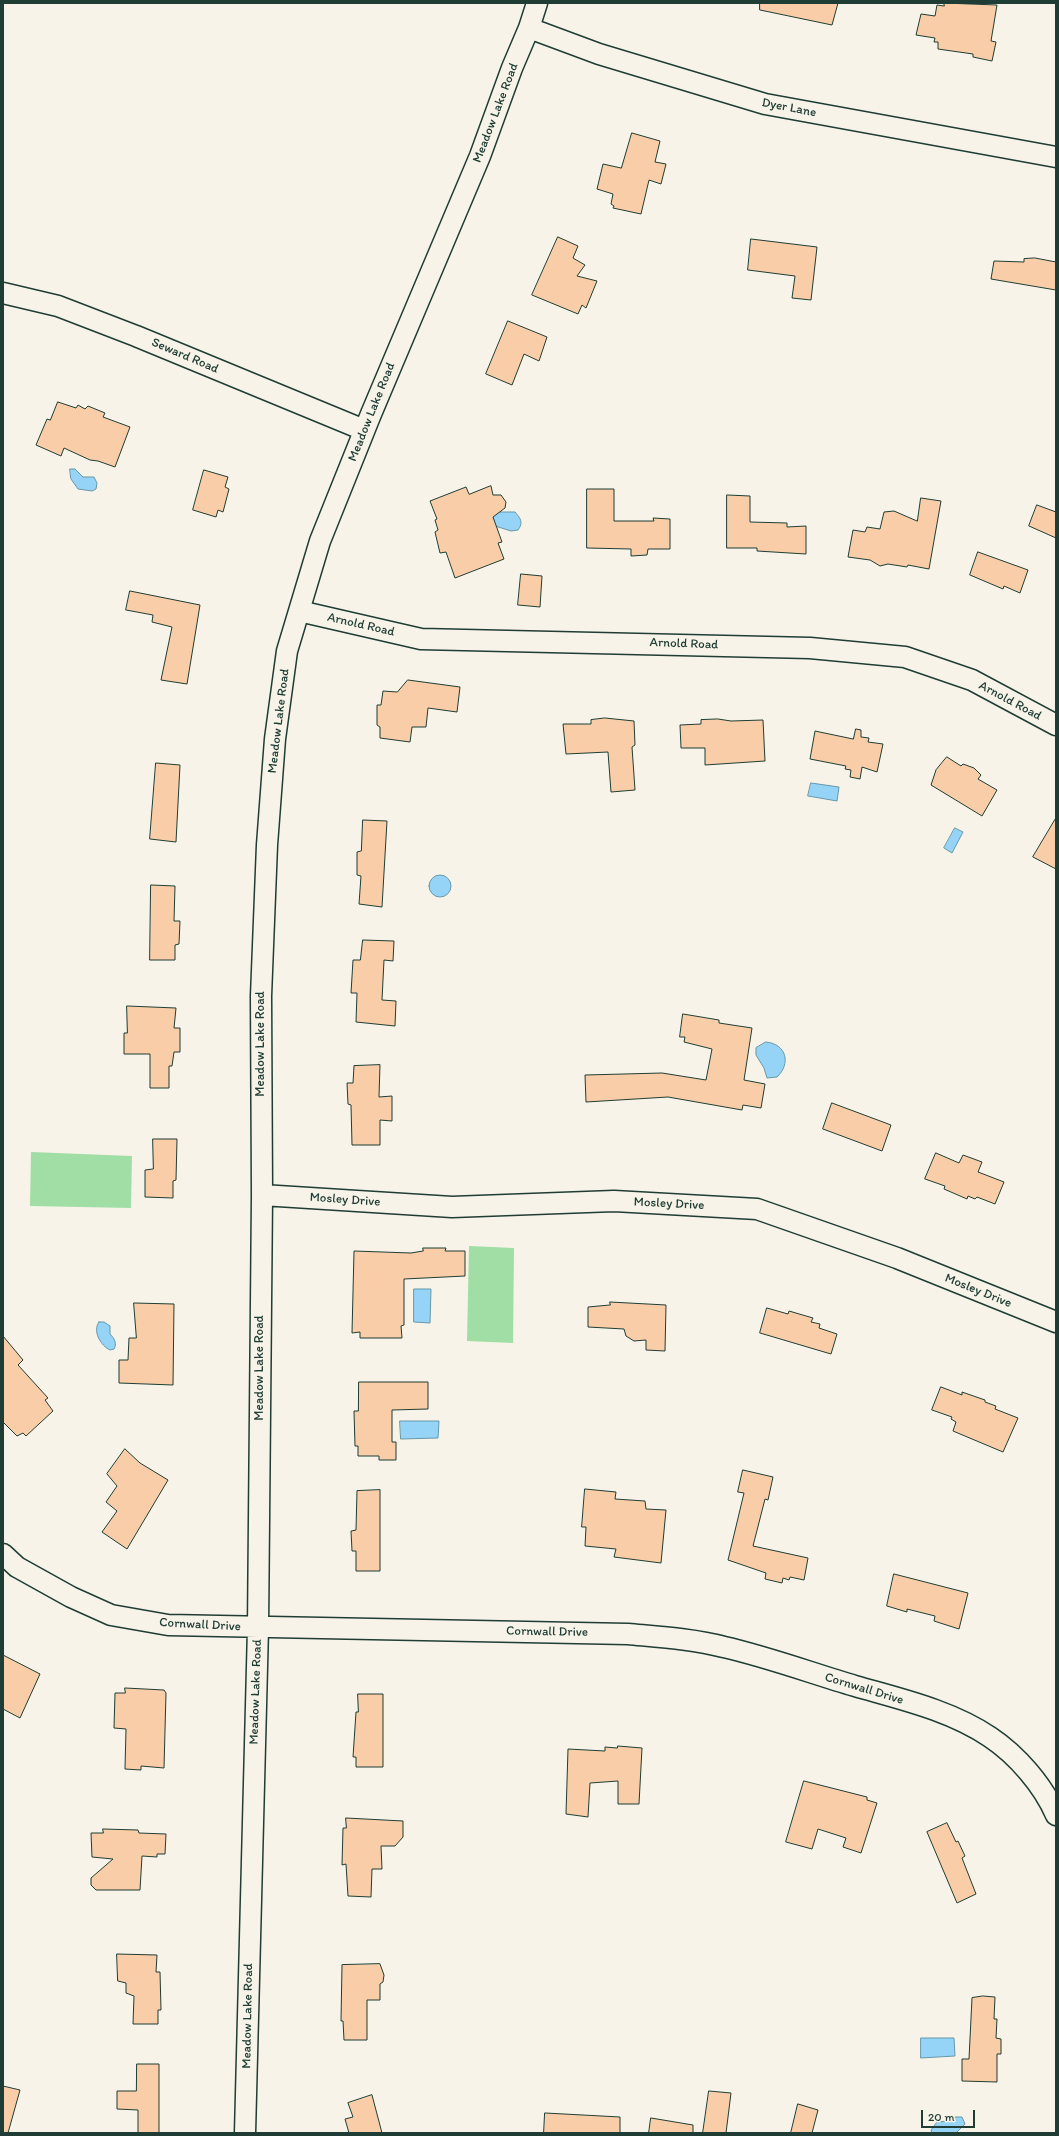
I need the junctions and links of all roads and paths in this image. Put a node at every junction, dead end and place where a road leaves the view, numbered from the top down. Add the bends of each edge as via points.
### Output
1 (537, 3) edge
2 (529, 28) junction
3 (1056, 157) edge
4 (3, 293) edge
5 (364, 430) junction
6 (299, 611) junction
7 (1056, 725) edge
8 (262, 1195) junction
9 (1056, 1322) edge
10 (3, 1554) edge
11 (258, 1628) junction
12 (1056, 1814) edge
13 (245, 2133) edge

1 - 2 street, Meadow Lake Road
2 - 3 street, Dyer Lane via 599,54 765,104
2 - 5 street, Meadow Lake Road via 480,156
4 - 5 street, Seward Road via 58,306
5 - 6 street, Meadow Lake Road via 320,541
6 - 7 street, Arnold Road via 421,639 810,648 905,657 972,680
6 - 8 street, Meadow Lake Road via 287,651 276,731 267,845 261,996
8 - 9 street, Mosley Drive via 452,1207 614,1201 757,1209 897,1258
8 - 11 street, Meadow Lake Road
10 - 11 street, Cornwall Drive via 23,1571 71,1598 111,1615 168,1625
11 - 12 street, Cornwall Drive via 628,1634 676,1638 723,1646 897,1698 971,1725 991,1738 1022,1766 1042,1789
11 - 13 street, Meadow Lake Road

